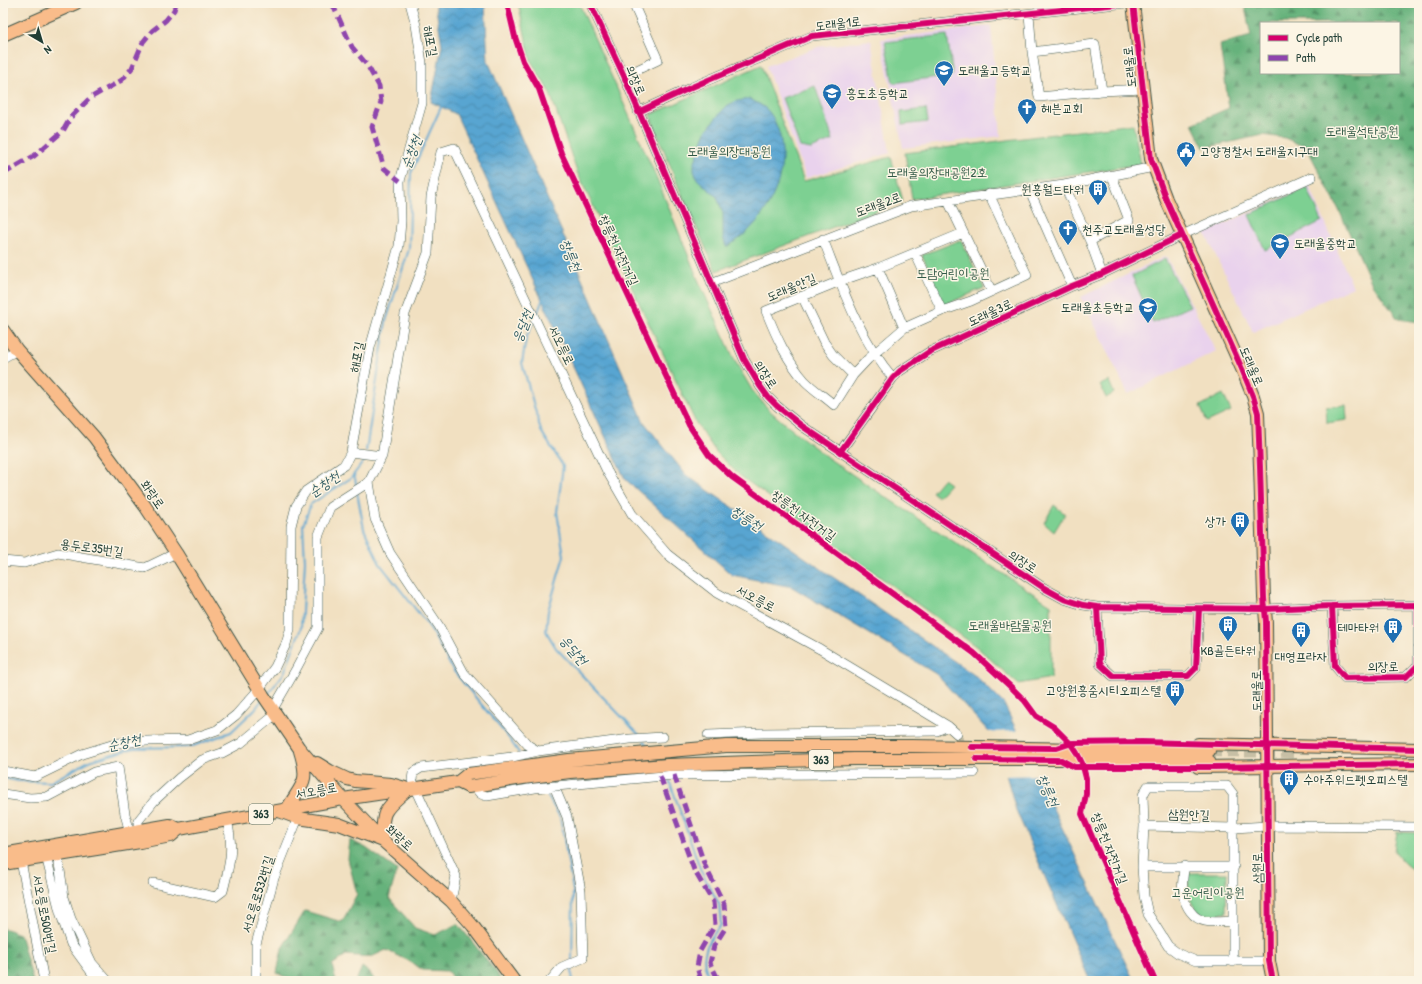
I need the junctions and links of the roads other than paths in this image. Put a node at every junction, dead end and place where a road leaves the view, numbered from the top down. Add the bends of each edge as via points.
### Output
1 (76, 3) edge
2 (410, 3) edge
3 (590, 3) edge
4 (633, 3) edge
5 (1127, 3) edge
6 (1133, 3) edge
7 (1029, 14) junction
8 (4, 35) edge
9 (1032, 52) junction
10 (624, 76) junction
11 (1143, 89) junction
12 (1102, 91) junction
13 (638, 112) junction
14 (1154, 167) junction
15 (1112, 176) junction
16 (1312, 177) dead end
17 (1064, 185) junction
18 (1030, 189) junction
19 (989, 194) junction
20 (948, 201) junction
21 (963, 233) junction
22 (1182, 235) junction
23 (823, 239) junction
24 (1090, 241) junction
25 (915, 253) junction
26 (878, 268) junction
27 (1102, 274) junction
28 (840, 281) junction
29 (711, 283) junction
30 (1072, 286) junction
31 (991, 290) junction
32 (802, 296) junction
33 (942, 311) junction
34 (904, 328) junction
35 (3, 330) edge
36 (18, 350) junction
37 (874, 353) junction
38 (3, 358) edge
39 (853, 375) junction
40 (893, 378) junction
41 (354, 452) junction
42 (840, 452) junction
43 (378, 456) junction
44 (367, 483) junction
45 (176, 553) junction
46 (3, 561) edge
47 (1332, 606) junction
48 (1096, 607) junction
49 (1199, 609) junction
50 (1264, 609) junction
51 (268, 702) junction
52 (948, 726) junction
53 (957, 734) tunnel mouth
54 (708, 735) dead end
55 (663, 737) dead end
56 (299, 748) junction
57 (1419, 749) edge
58 (1267, 750) junction
59 (534, 753) junction
60 (1058, 754) junction
61 (1209, 756) tunnel mouth
62 (1419, 764) edge
63 (1267, 766) junction
64 (540, 770) junction
65 (3, 771) edge
66 (523, 772) junction
67 (666, 772) junction
68 (974, 773) dead end
69 (458, 782) junction
70 (475, 786) junction
71 (551, 786) junction
72 (412, 788) junction
73 (3, 794) edge
74 (342, 799) junction
75 (282, 810) junction
76 (298, 818) junction
77 (227, 820) junction
78 (1144, 826) junction
79 (1267, 826) junction
80 (1419, 827) edge
81 (1234, 828) junction
82 (179, 829) junction
83 (134, 832) junction
84 (383, 842) junction
85 (51, 851) junction
86 (3, 854) edge
87 (20, 856) junction
88 (3, 864) edge
89 (1184, 866) junction
90 (1142, 867) junction
91 (1234, 867) junction
92 (153, 883) dead end
93 (451, 901) junction
94 (1233, 921) junction
95 (1269, 961) junction
96 (1233, 962) junction
97 (44, 981) edge
98 (98, 981) edge
99 (108, 981) edge
100 (256, 981) edge
101 (514, 981) edge
102 (550, 981) edge
103 (1273, 981) edge

1 - 8 main road
2 - 41 street, 해포길 via 422,63 422,103 400,181 399,246 370,348
3 - 10 street, 의장로
4 - 10 street, 의장로 via 658,60
5 - 7 street, 도래울1로
6 - 11 main road, 도래울로
7 - 9 street, 도래울로
7 - 13 street, 도래울1로 via 812,36
9 - 12 street, 도래울로 via 1039,97
9 - 12 street via 1095,44
10 - 13 street, 의장로
11 - 12 street, 도래울로
11 - 14 main road, 도래울로
13 - 29 street, 의장로
14 - 15 street, 도래울2로
14 - 22 main road, 도래울로
15 - 17 street, 도래울2로
15 - 24 street via 1129,220
16 - 22 street, 도래울3로
17 - 18 street, 도래울2로
17 - 24 street
18 - 19 street, 도래울2로
18 - 30 street
19 - 20 street, 도래울2로
19 - 31 street, 도래울안길 via 1027,275
20 - 21 street
20 - 23 street, 도래울2로 via 911,206
21 - 25 street, 도래울안길
21 - 31 street
22 - 27 street, 도래울3로
22 - 50 main road, 도래울로 via 1242,369 1258,413
23 - 28 street
23 - 29 street, 도래울2로
24 - 27 street
25 - 26 street, 도래울안길
25 - 33 street
26 - 28 street, 도래울안길
26 - 34 street
27 - 30 street, 도래울3로
28 - 32 street, 도래울안길
28 - 37 street via 853,315
29 - 42 street, 의장로 via 744,359 760,386 790,417
30 - 40 street, 도래울3로 via 928,352
31 - 33 street, 도래울안길 via 971,301
32 - 39 street via 824,342
32 - 39 street, 도래울안길 via 766,311 788,358 806,382 834,405
33 - 34 street, 도래울안길
34 - 37 street, 도래울안길
35 - 36 main road, 화랑로
36 - 38 street
36 - 45 main road, 화랑로 via 94,437
37 - 39 street, 도래울안길
37 - 40 street
40 - 42 street, 도래울3로
41 - 43 street
41 - 51 street, 해포길 via 344,465 306,491 296,506 291,526 290,630
42 - 48 street, 의장로 via 1044,588 1064,599
43 - 44 street, 서오릉로
43 - 52 street, 서오릉로 via 405,314 428,253 431,197 441,152 454,148 606,471 632,514 667,554 717,593 820,649
44 - 51 street via 330,507 318,537 318,628 295,671
44 - 59 street via 375,519 390,553 439,626 464,673
45 - 46 street, 용두로35번길 via 144,568 58,553 24,563
45 - 51 main road, 화랑로
47 - 47 street, 의장로 via 1418,605 1418,665 1406,677 1345,678 1335,666
47 - 50 street, 의장로
48 - 49 street, 의장로
48 - 49 street via 1100,664 1113,676 1188,676 1196,668
49 - 50 street, 의장로
50 - 58 main road, 도래울로
51 - 56 main road, 화랑로
51 - 65 street via 236,715 216,730 188,740 118,744 82,754 35,777
51 - 83 street via 241,743 202,760 179,778 154,801 138,821
52 - 53 street, 서오릉로
52 - 54 street via 937,730
55 - 59 street via 646,737
56 - 72 main road via 322,767 347,779
56 - 74 main road, 화랑로
56 - 75 main road via 305,778 301,789
57 - 58 main road
58 - 60 main road via 1142,742 1072,743
58 - 63 main road, 삼원로
59 - 72 street via 421,768 413,773
60 - 61 main road, 363
60 - 63 main road via 1074,767
60 - 64 main road, 363 via 972,747 726,746 642,754
60 - 67 main road, 363 via 976,759 854,759
62 - 63 main road
63 - 79 main road, 삼원로
64 - 66 main road, 363
64 - 67 main road, 363 via 570,772 647,767
66 - 69 main road, 서오릉로 / 363 via 468,774
66 - 70 main road, 서오릉로 / 363
67 - 68 street
67 - 71 street
69 - 70 main road, 서오릉로 / 363 via 468,787
69 - 72 main road, 서오릉로 / 363
70 - 71 street via 478,793 487,796
71 - 102 street via 567,817 581,891 583,958 562,967
72 - 74 main road, 서오릉로 / 363
72 - 84 main road via 387,808 383,815
72 - 93 street via 456,876
73 - 83 street via 30,798 47,797 94,772 118,767 125,814
74 - 75 main road, 서오릉로 / 363
74 - 84 main road, 화랑로
75 - 76 main road
75 - 77 main road, 서오릉로 / 363
76 - 84 main road via 339,824
76 - 100 street, 서오릉로532번길 via 274,878 256,944
77 - 82 main road, 서오릉로 / 363
77 - 92 street via 231,836 231,857 223,892 214,897
78 - 81 street, 삼원안길
78 - 81 street, 삼원안길 via 1143,795 1148,786 1227,786 1233,794
78 - 90 street, 삼원안길
79 - 80 street
79 - 81 street, 삼원안길
79 - 95 main road, 삼원로
81 - 91 street, 삼원안길
82 - 83 main road, 서오릉로 / 363 via 170,825
82 - 85 main road, 서오릉로 / 363 via 171,836 125,845
83 - 85 main road, 서오릉로 / 363
84 - 93 main road, 화랑로
85 - 87 main road, 서오릉로 / 363
85 - 98 street via 60,912 71,944
85 - 99 street via 71,919 92,963
86 - 87 main road, 서오릉로 / 363
87 - 88 main road, 서오릉로 / 363
87 - 97 street, 서오릉로500번길
89 - 90 street
89 - 91 street
89 - 94 street via 1182,893 1191,912 1206,921
90 - 96 street, 삼원안길 via 1148,914 1168,946 1196,961
91 - 94 street, 삼원안길
93 - 101 main road, 화랑로
94 - 96 street, 삼원안길
95 - 96 street, 삼원안길
95 - 103 main road, 삼원로

